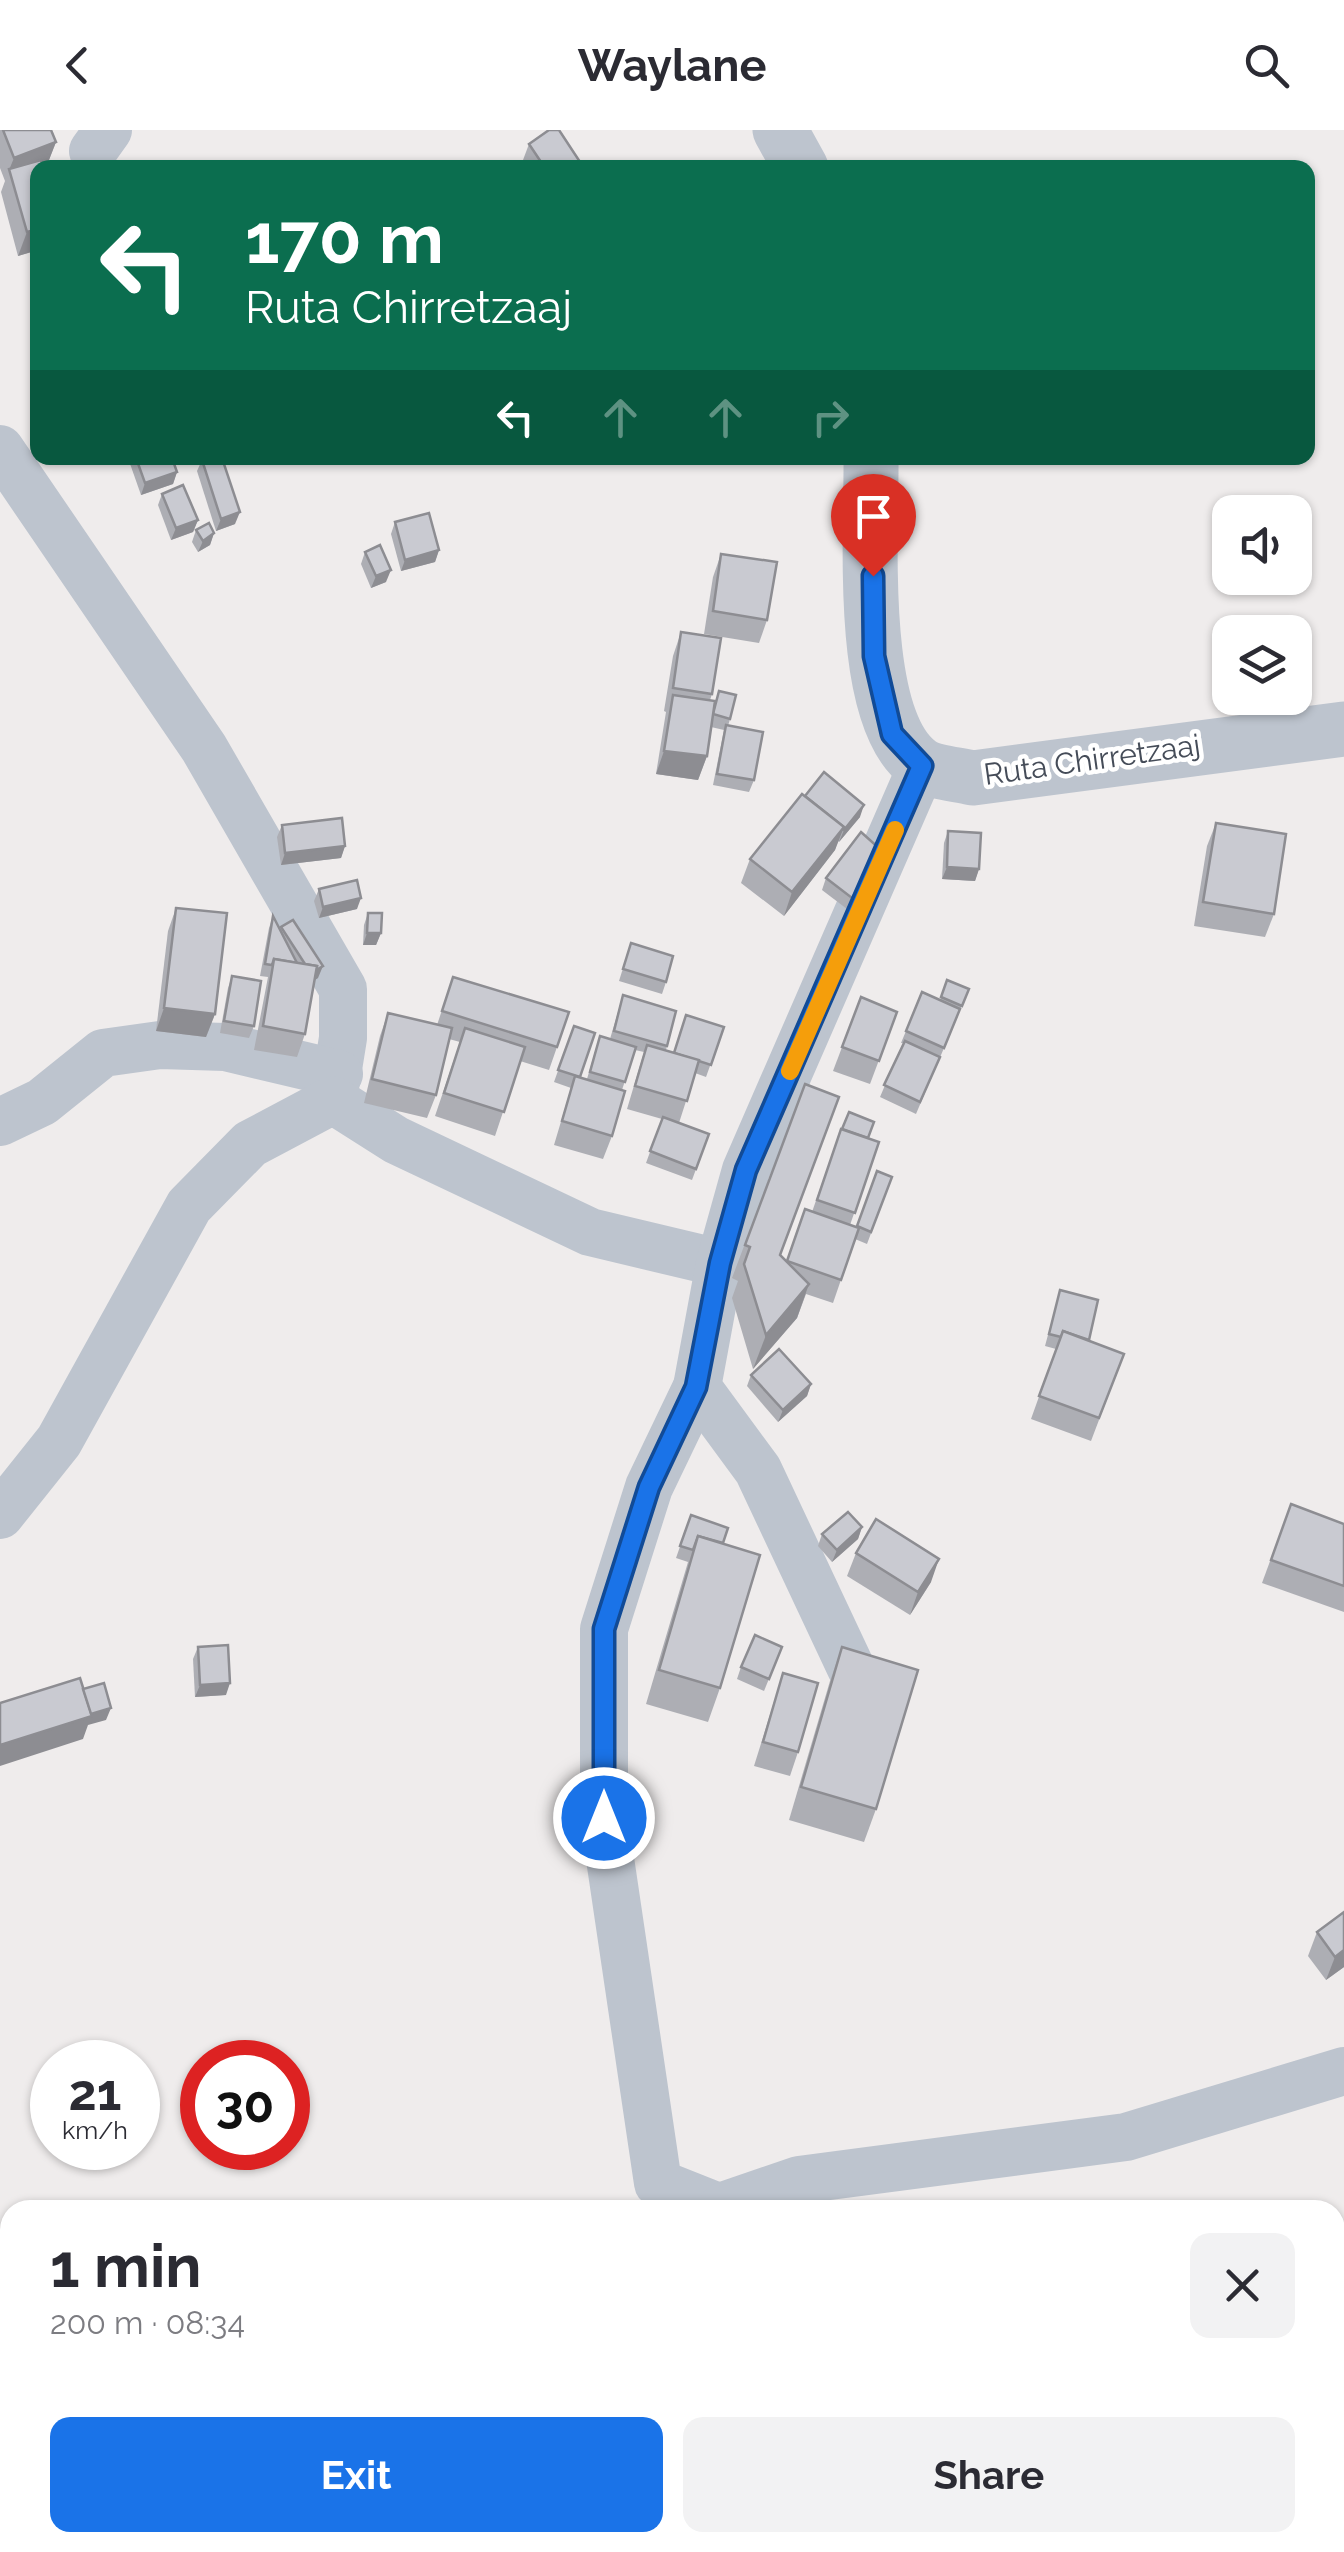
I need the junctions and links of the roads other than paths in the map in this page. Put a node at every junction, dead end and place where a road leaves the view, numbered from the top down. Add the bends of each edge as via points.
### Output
1 (780, 130) edge
2 (797, 160) edge
3 (0, 448) edge
4 (871, 465) edge
5 (1344, 729) edge
6 (922, 766) junction
7 (336, 1087) junction
8 (0, 1122) edge
9 (720, 1263) junction
10 (696, 1387) junction
11 (0, 1515) edge
12 (851, 1668) edge
13 (1344, 2071) edge
14 (647, 2196) edge
15 (673, 2200) edge
16 (745, 2200) edge

1 - 2 street
3 - 7 street via 204,748 343,989
4 - 6 street via 874,656 892,734
5 - 6 street, Ruta Chirretzaaj via 973,778
6 - 9 street via 746,1170
7 - 8 street via 224,1048 160,1045 103,1052 42,1102
7 - 9 street via 396,1140 590,1232
7 - 11 street via 250,1144 189,1206 59,1441
9 - 10 street
10 - 12 street via 758,1470
10 - 14 street via 649,1487 604,1629 604,1818
13 - 16 street via 1126,2137 799,2180
14 - 15 street

